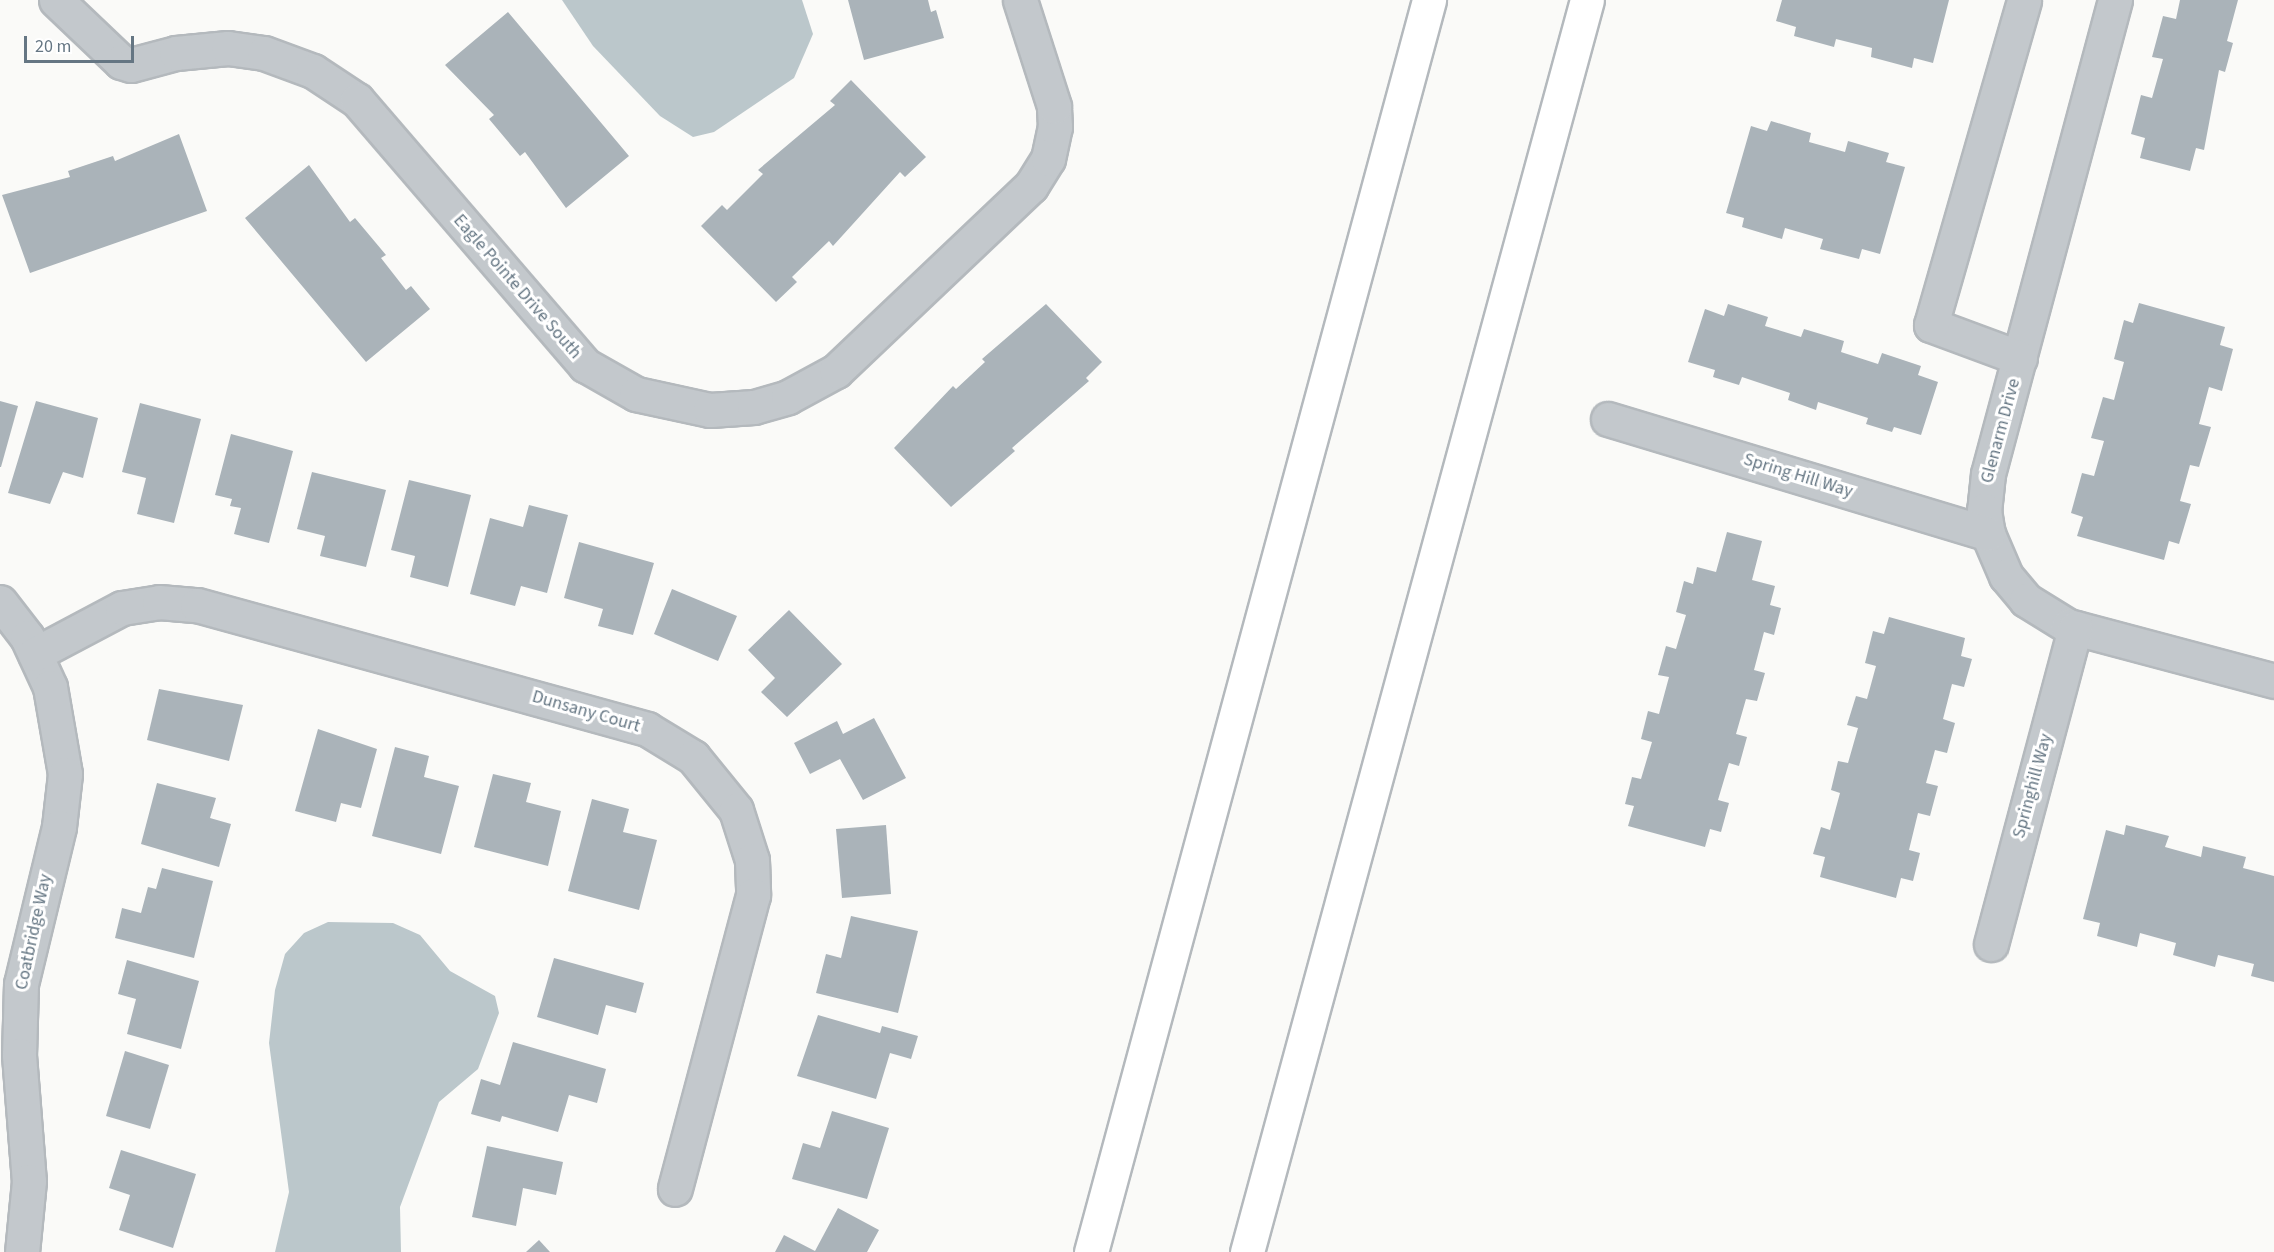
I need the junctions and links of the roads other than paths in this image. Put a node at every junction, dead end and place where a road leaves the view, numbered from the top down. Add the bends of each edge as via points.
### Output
1 (56, 0) edge
2 (1020, 0) edge
3 (1429, 0) edge
4 (1587, 0) edge
5 (2024, 0) edge
6 (2115, 0) edge
7 (2020, 358) junction
8 (1608, 418) dead end
9 (1988, 534) junction
10 (0, 602) edge
11 (2075, 628) junction
12 (35, 654) junction
13 (2274, 681) edge
14 (1991, 944) dead end
15 (675, 1189) dead end
16 (22, 1252) edge
17 (1091, 1252) edge
18 (1247, 1252) edge

1 - 2 street, Eagle Pointe Drive South via 121,62 131,65 176,53 228,48 264,53 313,71 357,100 585,365 636,394 710,410 754,407 788,397 836,371 1032,186 1048,159 1055,127 1054,106
3 - 17 highway
4 - 18 highway
5 - 7 street via 1931,325
6 - 7 street, Glenarm Drive
7 - 9 street, Glenarm Drive via 1988,474 1984,510
8 - 9 street, Spring Hill Way
9 - 11 street, Glenarm Drive via 2006,576 2026,600
10 - 12 street, Coatbridge Way
11 - 13 street, Glenarm Drive
11 - 14 street, Springhill Way
12 - 15 street, Dunsany Court via 122,608 159,602 197,605 647,729 693,757 736,810 752,860 753,895
12 - 16 street, Coatbridge Way via 55,703 64,783 59,827 21,984 19,1055 29,1181

